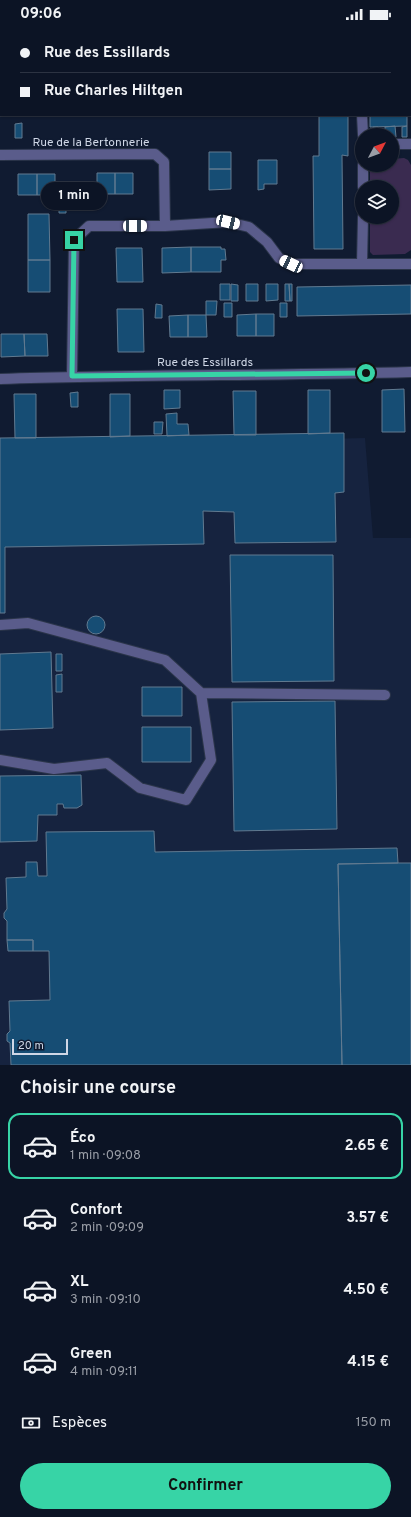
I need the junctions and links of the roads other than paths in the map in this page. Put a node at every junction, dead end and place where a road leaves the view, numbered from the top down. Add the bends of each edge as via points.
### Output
1 (362, 116) edge
2 (363, 128) edge
3 (399, 144) edge
4 (411, 144) edge
5 (0, 155) edge
6 (363, 224) edge
7 (165, 226) junction
8 (362, 264) junction
9 (411, 264) edge
10 (411, 372) edge
11 (72, 376) junction
12 (0, 379) edge
13 (0, 624) edge
14 (201, 693) junction
15 (385, 696) dead end
16 (0, 760) edge

1 - 2 street
3 - 4 street
5 - 7 street, Rue de la Bertonnerie via 155,154 164,162
6 - 8 street
7 - 8 street via 228,222 249,227 267,242 279,258 291,264
7 - 11 street via 89,226 74,240
8 - 9 street
10 - 11 street, Rue des Essillards
11 - 12 street, Rue des Essillards
13 - 14 street via 28,623 165,660
14 - 15 street
14 - 16 street via 211,760 186,800 140,788 107,763 54,768

